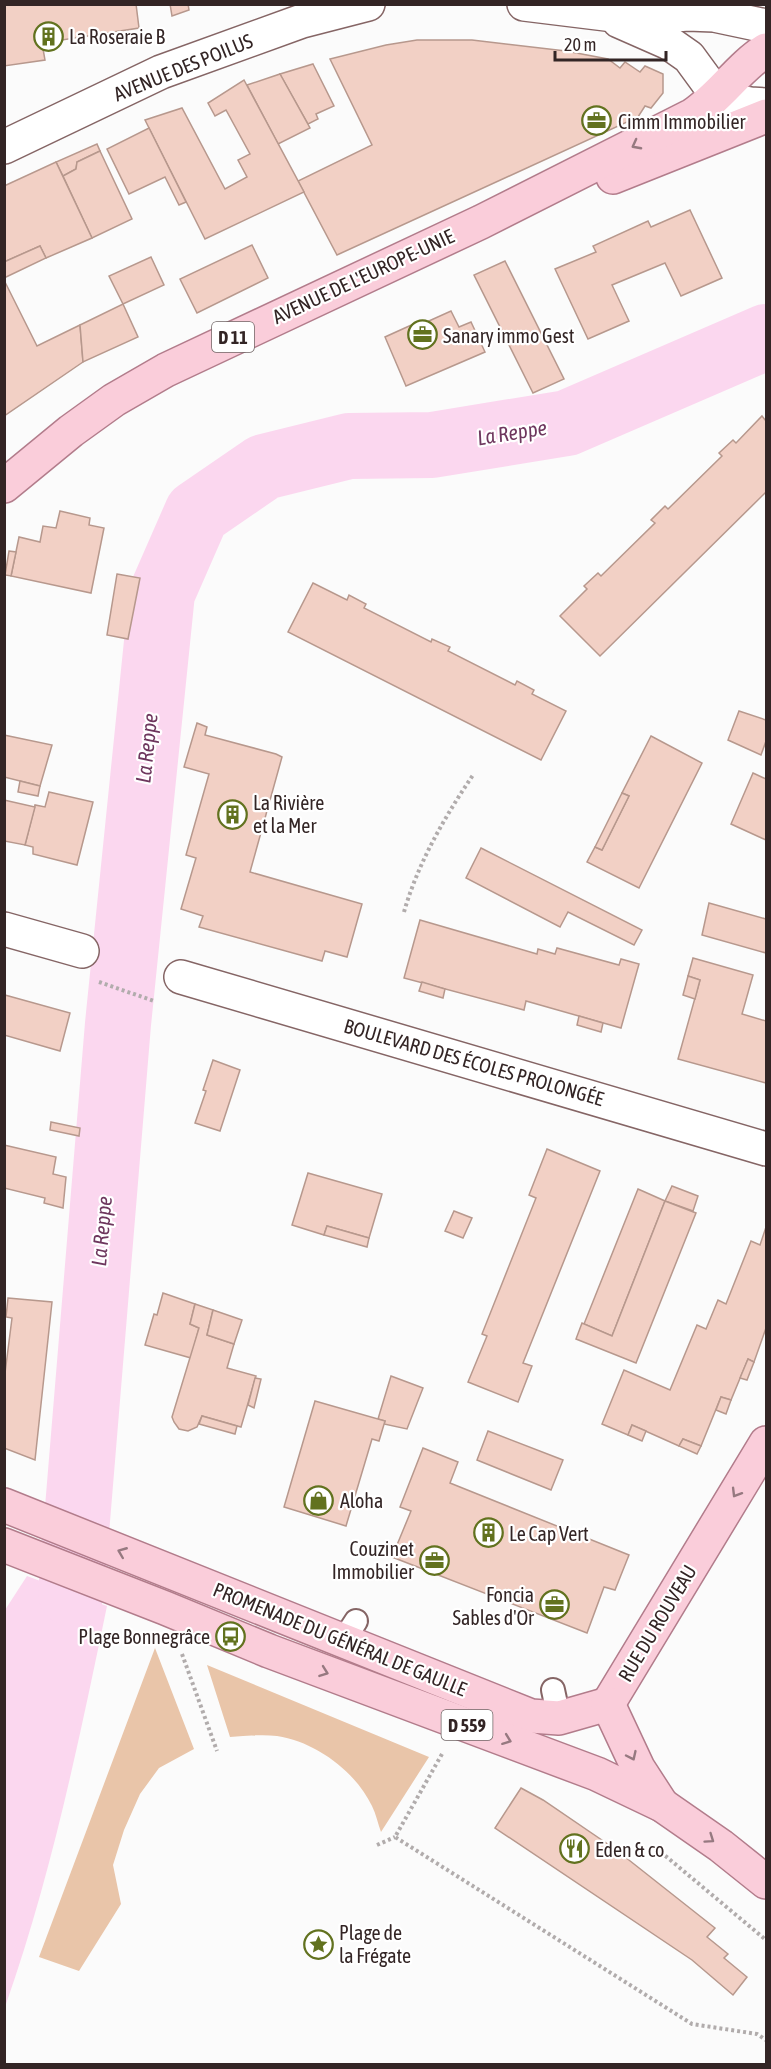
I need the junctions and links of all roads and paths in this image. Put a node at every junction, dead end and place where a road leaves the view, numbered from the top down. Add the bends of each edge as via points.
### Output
1 (368, 4) edge
2 (524, 4) edge
3 (607, 9) edge
4 (766, 26) edge
5 (766, 50) edge
6 (720, 95) junction
7 (766, 105) edge
8 (766, 116) edge
9 (4, 147) edge
10 (481, 222) junction
11 (4, 486) edge
12 (472, 775) dead end
13 (405, 912) dead end
14 (4, 930) edge
15 (87, 965) joint
16 (181, 977) dead end
17 (161, 1003) dead end
18 (766, 1149) edge
19 (766, 1443) edge
20 (4, 1505) edge
21 (4, 1545) edge
22 (176, 1612) junction
23 (608, 1704) junction
24 (433, 1750) dead end
25 (217, 1751) dead end
26 (662, 1805) junction
27 (394, 1837) junction
28 (377, 1845) dead end
29 (766, 1882) edge
30 (766, 2040) edge

1 - 9 street, AVENUE DES POILUS via 302,21 161,72
2 - 3 street
3 - 4 street via 638,18 714,15
3 - 6 street via 633,28 669,43 689,57
5 - 6 main road, AVENUE DE L'EUROPE-UNIE / D 11
6 - 7 street
6 -> 10 main road, AVENUE DE L'EUROPE-UNIE / D 11 via 693,115
8 - 10 main road, AVENUE DE L'EUROPE-UNIE / D 11 via 631,171
10 - 11 main road, AVENUE DE L'EUROPE-UNIE / D 11 via 166,370 114,400
12 - 13 path via 445,816 411,889
14 - 15 street
15 - 17 path
16 - 18 street, BOULEVARD DES ÉCOLES PROLONGÉE
19 -> 23 main road, RUE DU ROUVEAU
23 -> 20 main road, PROMENADE DU GÉNÉRAL DE GAULLE via 556,1704 531,1716 350,1631 176,1574
21 - 22 main road, D 559
22 - 25 path via 177,1641
22 -> 26 main road, PROMENADE DU GÉNÉRAL DE GAULLE / D 559 via 597,1774
23 -> 26 main road, RUE DU ROUVEAU via 638,1768
24 - 27 path via 443,1755
26 -> 29 main road, PROMENADE DU GÉNÉRAL DE GAULLE / D 559
27 - 28 path
27 - 30 path via 692,2024 758,2034

